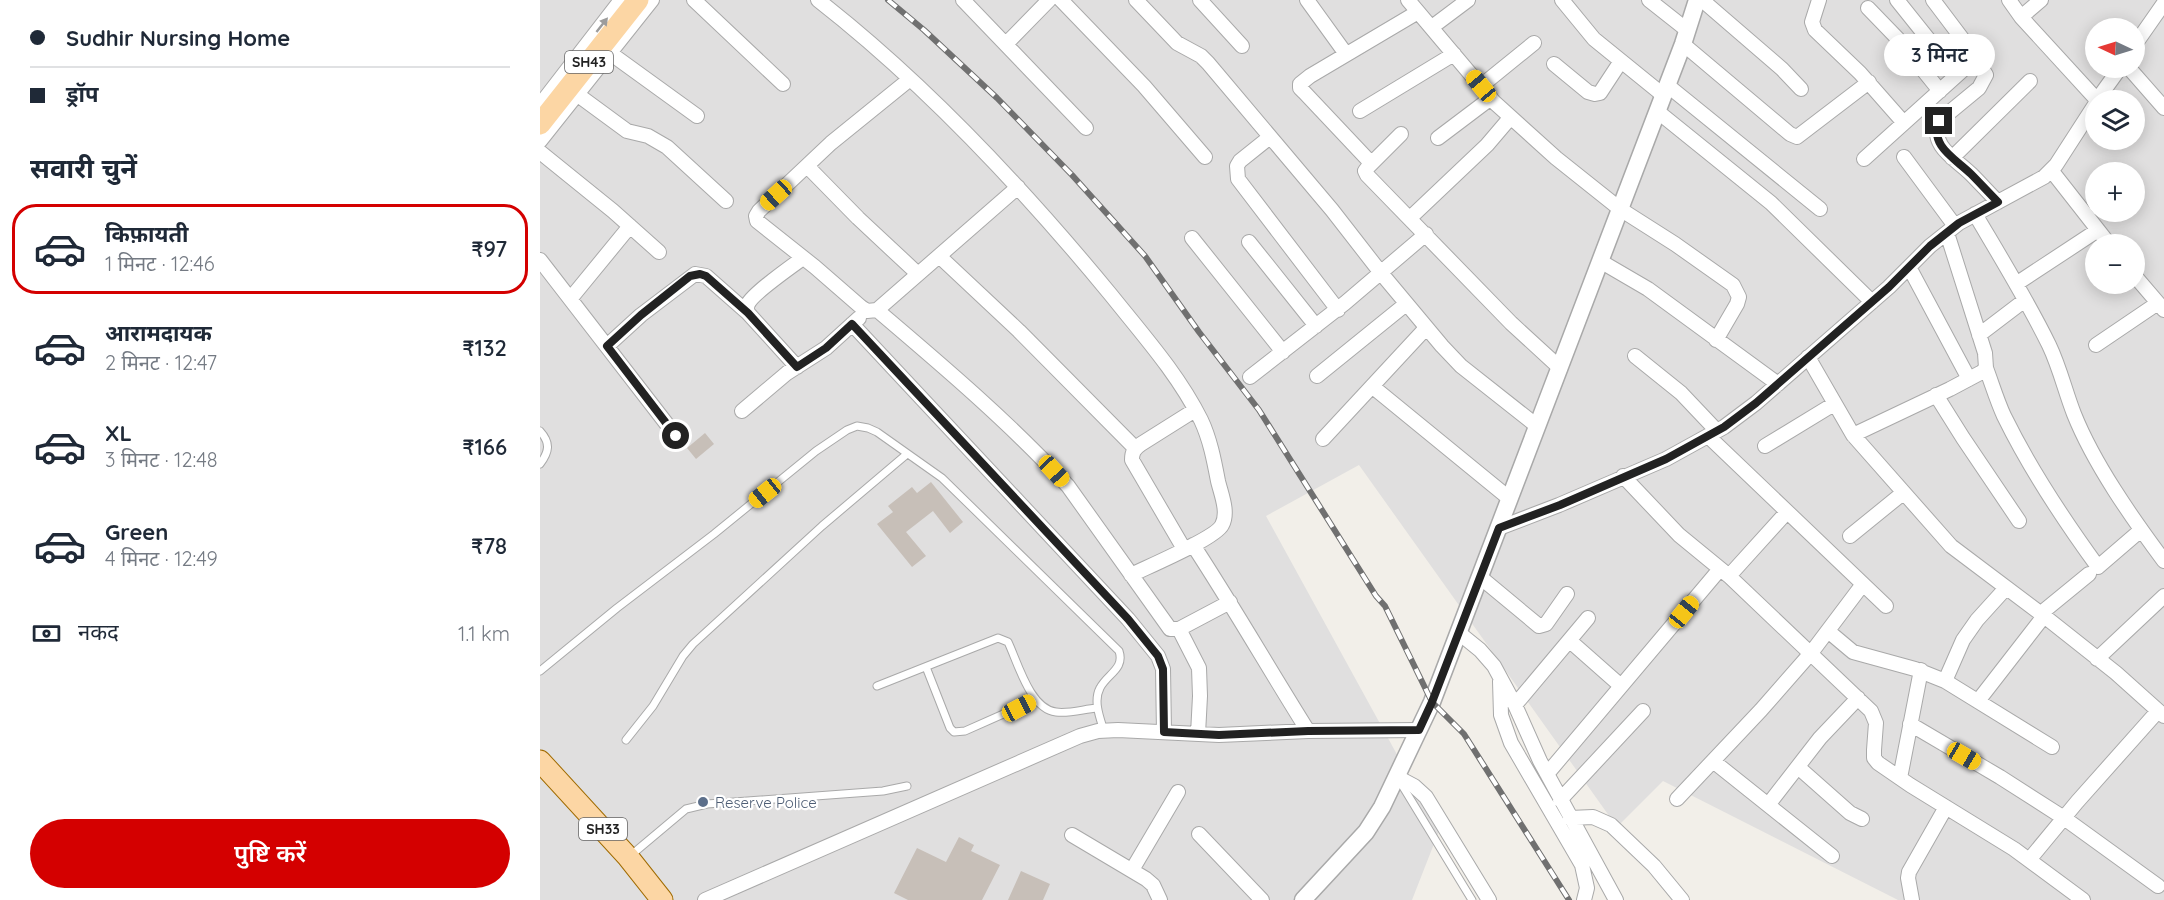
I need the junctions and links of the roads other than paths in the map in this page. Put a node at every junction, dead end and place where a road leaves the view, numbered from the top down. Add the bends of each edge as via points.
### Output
1 (621, 0) edge
2 (638, 0) edge
3 (652, 0) edge
4 (694, 0) edge
5 (818, 0) edge
6 (963, 0) edge
7 (1049, 0) edge
8 (1061, 0) edge
9 (1136, 0) edge
10 (1200, 0) edge
11 (1307, 0) edge
12 (1408, 0) edge
13 (1468, 0) edge
14 (1562, 0) edge
15 (1649, 0) edge
16 (1697, 0) edge
17 (1702, 0) edge
18 (1897, 0) edge
19 (1934, 0) edge
20 (2009, 0) edge
21 (2041, 0) edge
22 (1816, 1) edge
23 (2164, 3) edge
24 (1868, 8) dead end
25 (1418, 12) junction
26 (2021, 17) junction
27 (1432, 27) junction
28 (2145, 30) edge
29 (1685, 37) junction
30 (1534, 43) dead end
31 (1006, 44) junction
32 (1242, 46) dead end
33 (610, 53) junction
34 (1346, 54) junction
35 (1454, 54) junction
36 (1976, 58) junction
37 (1621, 61) junction
38 (1554, 64) dead end
39 (1957, 75) junction
40 (910, 78) junction
41 (2138, 78) edge
42 (2031, 81) dead end
43 (1869, 82) junction
44 (783, 84) dead end
45 (1481, 86) junction
46 (1800, 89) dead end
47 (545, 90) edge
48 (1940, 90) junction
49 (2087, 90) edge
50 (578, 95) junction
51 (1663, 97) junction
52 (1491, 98) junction
53 (540, 105) edge
54 (2164, 108) edge
55 (1360, 111) dead end
56 (697, 116) dead end
57 (1510, 118) junction
58 (2085, 119) edge
59 (1904, 123) junction
60 (540, 124) edge
61 (1086, 128) dead end
62 (1401, 134) dead end
63 (1270, 137) junction
64 (1438, 138) dead end
65 (540, 141) edge
66 (540, 152) edge
67 (1205, 157) dead end
68 (1904, 157) dead end
69 (1952, 158) junction
70 (1864, 159) dead end
71 (1371, 163) junction
72 (807, 166) junction
73 (2051, 170) junction
74 (1018, 187) junction
75 (726, 201) dead end
76 (1998, 202) junction
77 (1620, 209) junction
78 (1820, 209) dead end
79 (1975, 214) junction
80 (1410, 218) junction
81 (630, 226) junction
82 (1951, 230) junction
83 (2098, 230) junction
84 (1426, 234) junction
85 (2101, 234) edge
86 (1192, 238) dead end
87 (1249, 242) dead end
88 (659, 252) dead end
89 (939, 256) junction
90 (803, 258) junction
91 (540, 261) edge
92 (1600, 261) junction
93 (1909, 267) junction
94 (1381, 273) junction
95 (918, 274) junction
96 (2016, 284) junction
97 (2145, 288) edge
98 (570, 298) junction
99 (2025, 300) junction
100 (1872, 302) junction
101 (1406, 304) junction
102 (2161, 306) edge
103 (1338, 310) junction
104 (872, 311) junction
105 (748, 313) junction
106 (852, 324) junction
107 (1316, 326) junction
108 (1426, 328) junction
109 (1979, 334) junction
110 (1716, 340) junction
111 (2096, 345) dead end
112 (607, 346) junction
113 (1283, 352) junction
114 (1635, 356) dead end
115 (1808, 357) junction
116 (797, 367) junction
117 (1560, 368) junction
118 (1986, 368) junction
119 (1317, 376) dead end
120 (1250, 377) dead end
121 (1969, 379) junction
122 (1778, 384) junction
123 (1373, 387) junction
124 (1936, 395) junction
125 (1834, 404) junction
126 (1195, 410) junction
127 (742, 411) dead end
128 (1538, 426) junction
129 (540, 431) edge
130 (1712, 433) junction
131 (1853, 435) junction
132 (676, 436) dead end
133 (1323, 439) dead end
134 (1765, 446) dead end
135 (1135, 448) junction
136 (907, 454) junction
137 (540, 464) edge
138 (1623, 476) junction
139 (1903, 492) junction
140 (1510, 499) junction
141 (1786, 513) junction
142 (2019, 521) dead end
143 (1499, 528) junction
144 (2141, 530) junction
145 (1850, 536) dead end
146 (1188, 547) junction
147 (2162, 553) edge
148 (1724, 572) junction
149 (2089, 574) dead end
150 (1131, 575) junction
151 (1480, 577) junction
152 (1863, 584) junction
153 (2006, 588) junction
154 (1567, 594) dead end
155 (2164, 596) edge
156 (1230, 602) junction
157 (1886, 606) dead end
158 (2044, 616) junction
159 (1588, 618) dead end
160 (1179, 629) junction
161 (1828, 631) junction
162 (1459, 633) junction
163 (1570, 641) junction
164 (1811, 653) junction
165 (2097, 658) junction
166 (926, 667) junction
167 (1921, 670) junction
168 (540, 671) edge
169 (1500, 679) junction
170 (1944, 681) junction
171 (877, 686) dead end
172 (1621, 686) junction
173 (1858, 698) junction
174 (1035, 700) junction
175 (1978, 702) junction
176 (1515, 705) junction
177 (1097, 708) junction
178 (1643, 711) dead end
179 (2161, 713) edge
180 (1910, 724) junction
181 (1419, 730) junction
182 (1104, 731) junction
183 (1308, 731) junction
184 (1164, 732) junction
185 (1198, 734) junction
186 (626, 740) dead end
187 (2052, 747) dead end
188 (540, 761) edge
189 (1713, 761) junction
190 (1798, 766) junction
191 (1547, 774) junction
192 (1397, 777) junction
193 (1900, 778) junction
194 (907, 786) dead end
195 (1178, 792) dead end
196 (1677, 799) dead end
197 (1560, 800) junction
198 (1768, 805) junction
199 (1946, 807) junction
200 (1570, 818) junction
201 (2064, 818) junction
202 (1862, 819) dead end
203 (1199, 834) dead end
204 (1072, 835) dead end
205 (1832, 856) dead end
206 (628, 857) junction
207 (2029, 860) junction
208 (1132, 870) junction
209 (2158, 886) dead end
210 (658, 899) edge
211 (705, 900) edge
212 (1160, 900) edge
213 (1262, 900) edge
214 (1303, 900) edge
215 (1472, 900) edge
216 (1490, 900) edge
217 (1584, 900) edge
218 (1616, 900) edge
219 (1682, 900) edge
220 (1912, 900) edge
221 (2083, 900) edge

47 -> 1 street
2 - 60 main road, SH43
3 - 33 street
4 - 44 street
5 - 40 street
6 - 31 street
7 - 31 street
8 - 67 street via 1144,86
9 - 63 street via 1177,43 1208,63
10 - 32 street
11 - 34 street
12 - 25 street
13 - 27 street
14 - 37 street via 1594,39
15 - 29 street
16 - 29 street
17 - 46 street
18 - 39 street
19 - 36 street
20 - 26 street
21 - 26 street
22 - 43 street via 1812,22 1815,30
23 - 28 street
24 - 48 street
25 - 27 street
25 - 34 street
26 - 49 street
27 - 35 street
29 - 43 street via 1797,137
29 - 51 street
30 - 45 street
31 - 61 street
33 - 50 street
33 - 56 street
34 - 71 street via 1303,80 1300,88
35 - 45 street
35 - 55 street
36 - 39 street
36 - 69 street via 1986,75 1984,81 1939,121 1937,128 1937,138
37 - 38 street via 1600,93 1595,94
37 - 51 street
39 - 48 street
40 - 72 street
40 - 74 street
41 - 54 street
42 - 69 street
43 - 59 street
45 - 52 street
47 - 53 street
48 - 59 street
50 - 65 street
50 - 75 street via 627,131 648,136 667,147
51 - 77 street
51 - 78 street
51 - 100 street
52 - 57 street
52 - 64 street
57 - 77 street
57 - 80 street
58 - 73 street
59 - 70 street
62 - 71 street
63 - 94 street
63 - 103 street via 1240,161 1238,179
66 - 81 street
68 - 82 street
69 - 76 street
71 - 80 street via 1365,171 1367,175
72 - 90 street via 756,216 760,224
72 - 95 street
73 - 76 street via 2034,184
73 - 83 street
74 - 89 street
74 - 126 street via 1159,354
76 - 79 street
77 - 92 street
77 - 110 street via 1733,285 1737,304
79 - 82 street
79 - 96 street
80 - 84 street
81 - 88 street
81 - 98 street
82 - 93 street
82 - 109 street
83 - 85 street
83 - 96 street
84 - 94 street
84 - 117 street
86 - 113 street
87 - 107 street
89 - 95 street
89 - 135 street
90 - 104 street
90 - 105 street via 751,299
91 - 98 street
92 - 110 street via 1648,290
92 - 117 street
93 - 100 street
93 - 121 street
94 - 101 street
94 - 103 street
95 - 104 street
96 - 99 street
97 - 102 street
98 - 112 street
99 - 109 street
99 - 144 street via 2063,376 2091,449
100 - 115 street
101 - 108 street
101 - 119 street
102 - 111 street
103 - 107 street
104 - 106 street
104 - 150 street via 993,412 1054,471
105 - 112 street via 706,276 695,274
105 - 116 street
106 - 116 street
106 - 184 street via 1128,619 1158,656 1163,669
107 - 113 street
108 - 123 street
108 - 128 street via 1461,366
109 - 118 street
110 - 122 street
112 - 132 street
113 - 120 street
114 - 130 street via 1681,393
115 - 122 street
115 - 125 street
116 - 127 street
117 - 128 street
118 - 121 street
118 - 144 street via 2003,414 2025,456 2098,567
121 - 124 street
122 - 130 street
123 - 133 street
123 - 140 street
124 - 131 street
124 - 142 street
125 - 131 street
125 - 134 street
126 - 135 street
126 - 146 street via 1210,444 1225,516 1219,530
128 - 140 street
129 - 137 lane via 548,451
130 - 138 street via 1666,459
130 - 141 street
131 - 139 street
135 - 146 street via 1132,460
136 - 168 lane via 868,428 857,426 847,430
136 - 177 lane via 942,478 1119,651 1119,665 1100,688
136 - 186 lane via 693,644
138 - 143 street
138 - 148 street via 1679,535
139 - 145 street
139 - 153 street via 1951,546
140 - 143 street
141 - 148 street
141 - 152 street
143 - 151 street
144 - 147 street
146 - 150 street
146 - 156 street
148 - 164 street
148 - 172 street
149 - 158 street via 2045,610
150 - 160 street via 1165,625
151 - 154 street via 1539,626 1546,624
151 - 162 street
152 - 157 street
152 - 161 street
153 - 158 street
153 - 170 street via 1963,640
155 - 165 street
156 - 160 street
156 - 183 street
158 - 165 street
158 - 175 street
159 - 163 street
160 - 185 street via 1199,668
161 - 164 street
161 - 167 street via 1853,652
162 - 169 street via 1480,650
162 - 181 street
163 - 172 street
163 - 176 street
164 - 173 street
164 - 189 street
165 - 179 street
166 - 171 lane
166 - 174 lane via 998,638 1008,642
166 - 174 lane via 954,732 965,731
167 - 170 street
167 - 180 street
169 - 176 street
169 - 217 street via 1501,715 1511,743 1582,865 1587,888
170 - 175 street
172 - 191 street
173 - 190 street
173 - 193 street via 1874,715 1874,758
174 - 177 lane via 1056,712
175 - 187 street
176 - 191 street
177 - 182 lane
178 - 197 street
179 - 201 street
180 - 193 street
180 - 201 street
181 - 183 street
181 - 192 street
182 - 184 street
182 - 211 street via 1080,736
183 - 185 street
184 - 185 street
188 - 206 main road, SH33
189 - 196 street
189 - 198 street
190 - 198 street
190 - 202 street via 1850,813
191 - 197 street
192 - 214 street via 1366,832
192 - 215 lane
192 - 216 street via 1426,797
193 - 199 street
194 - 206 lane via 686,809
195 - 208 street
197 - 200 street
198 - 205 street
199 - 207 street
199 - 220 street via 1909,872
200 - 218 street
200 - 219 street via 1593,817 1611,825 1654,866
201 - 207 street
201 - 209 street
203 - 213 street
204 - 208 street
206 - 210 main road, SH33
207 - 221 street
208 - 212 street via 1153,885

